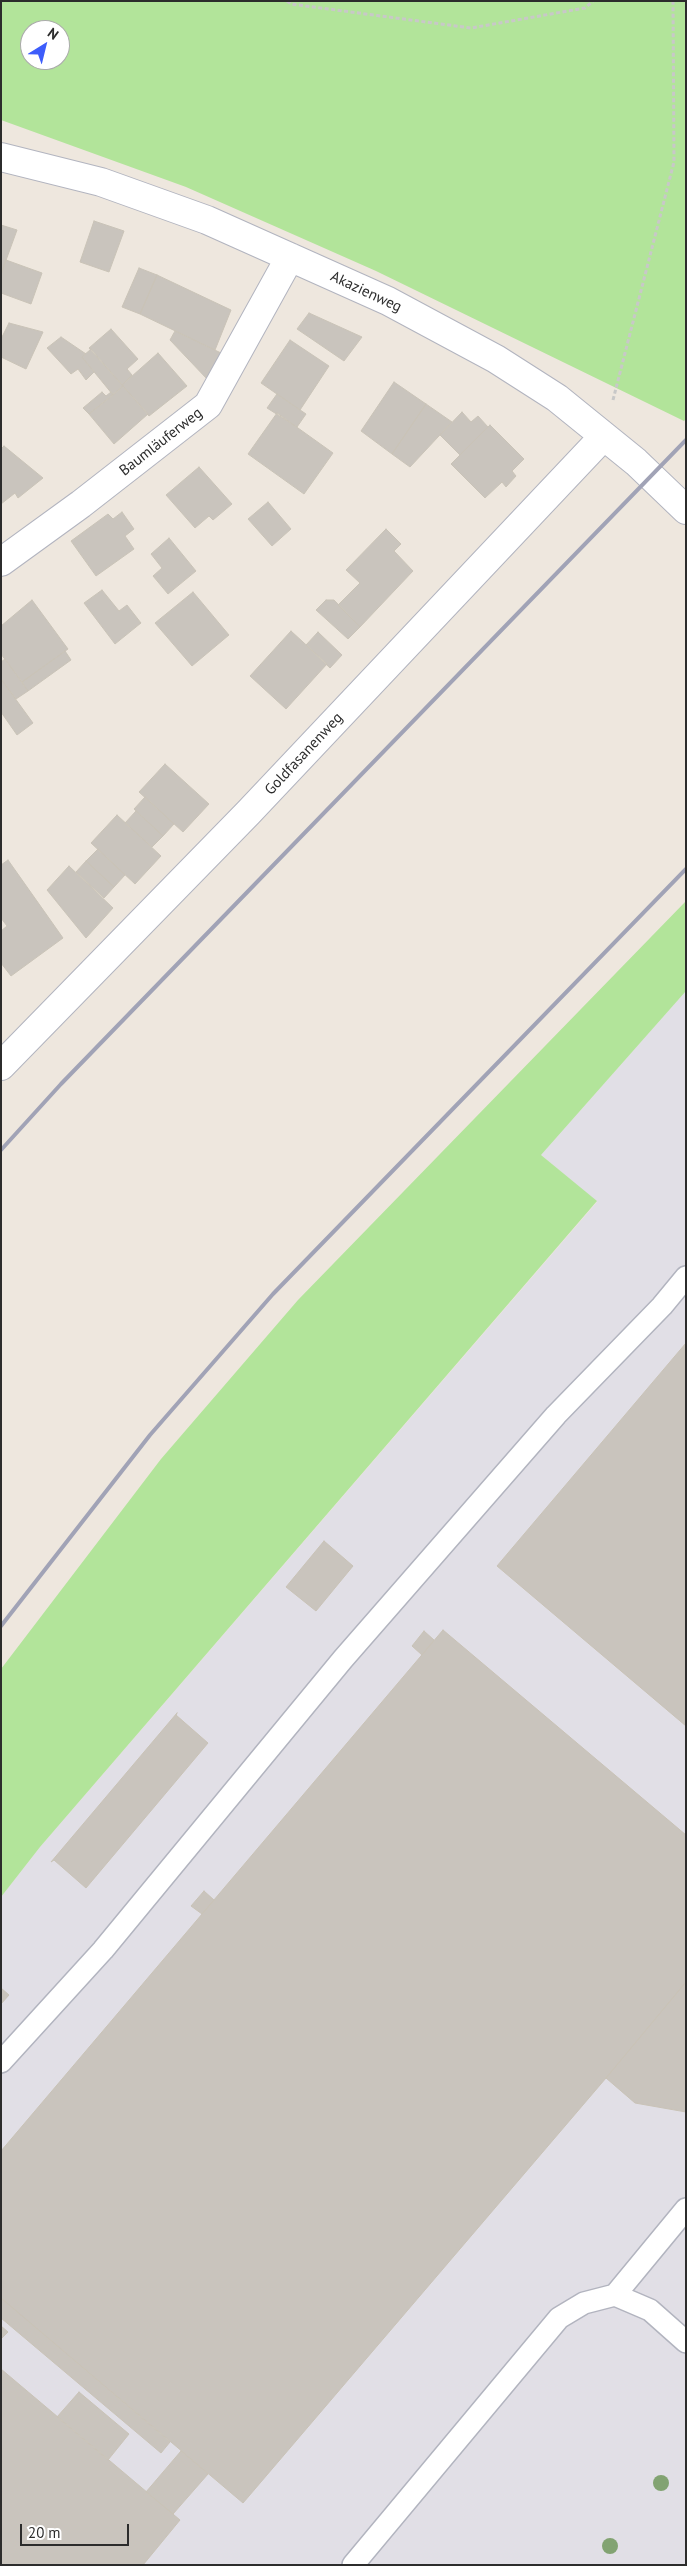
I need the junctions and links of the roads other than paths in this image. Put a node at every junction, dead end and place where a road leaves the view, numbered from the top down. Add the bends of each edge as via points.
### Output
1 (1, 157) edge
2 (290, 258) junction
3 (603, 437) junction
4 (686, 510) edge
5 (1, 562) edge
6 (1, 1066) edge
7 (686, 1277) edge
8 (1, 2062) edge
9 (686, 2209) edge
10 (615, 2295) junction
11 (686, 2342) edge
12 (353, 2565) edge

1 - 2 street, Akazienweg via 101,182 207,220
2 - 3 street, Akazienweg via 388,301 496,359 557,398
2 - 5 street, Baumläuferweg via 208,406
3 - 4 street, Akazienweg via 636,462
3 - 6 street, Goldfasanenweg via 248,813
7 - 8 lane via 556,1415 350,1651 103,1950
9 - 10 lane
10 - 11 lane via 650,2310
10 - 12 lane via 584,2303 559,2318

